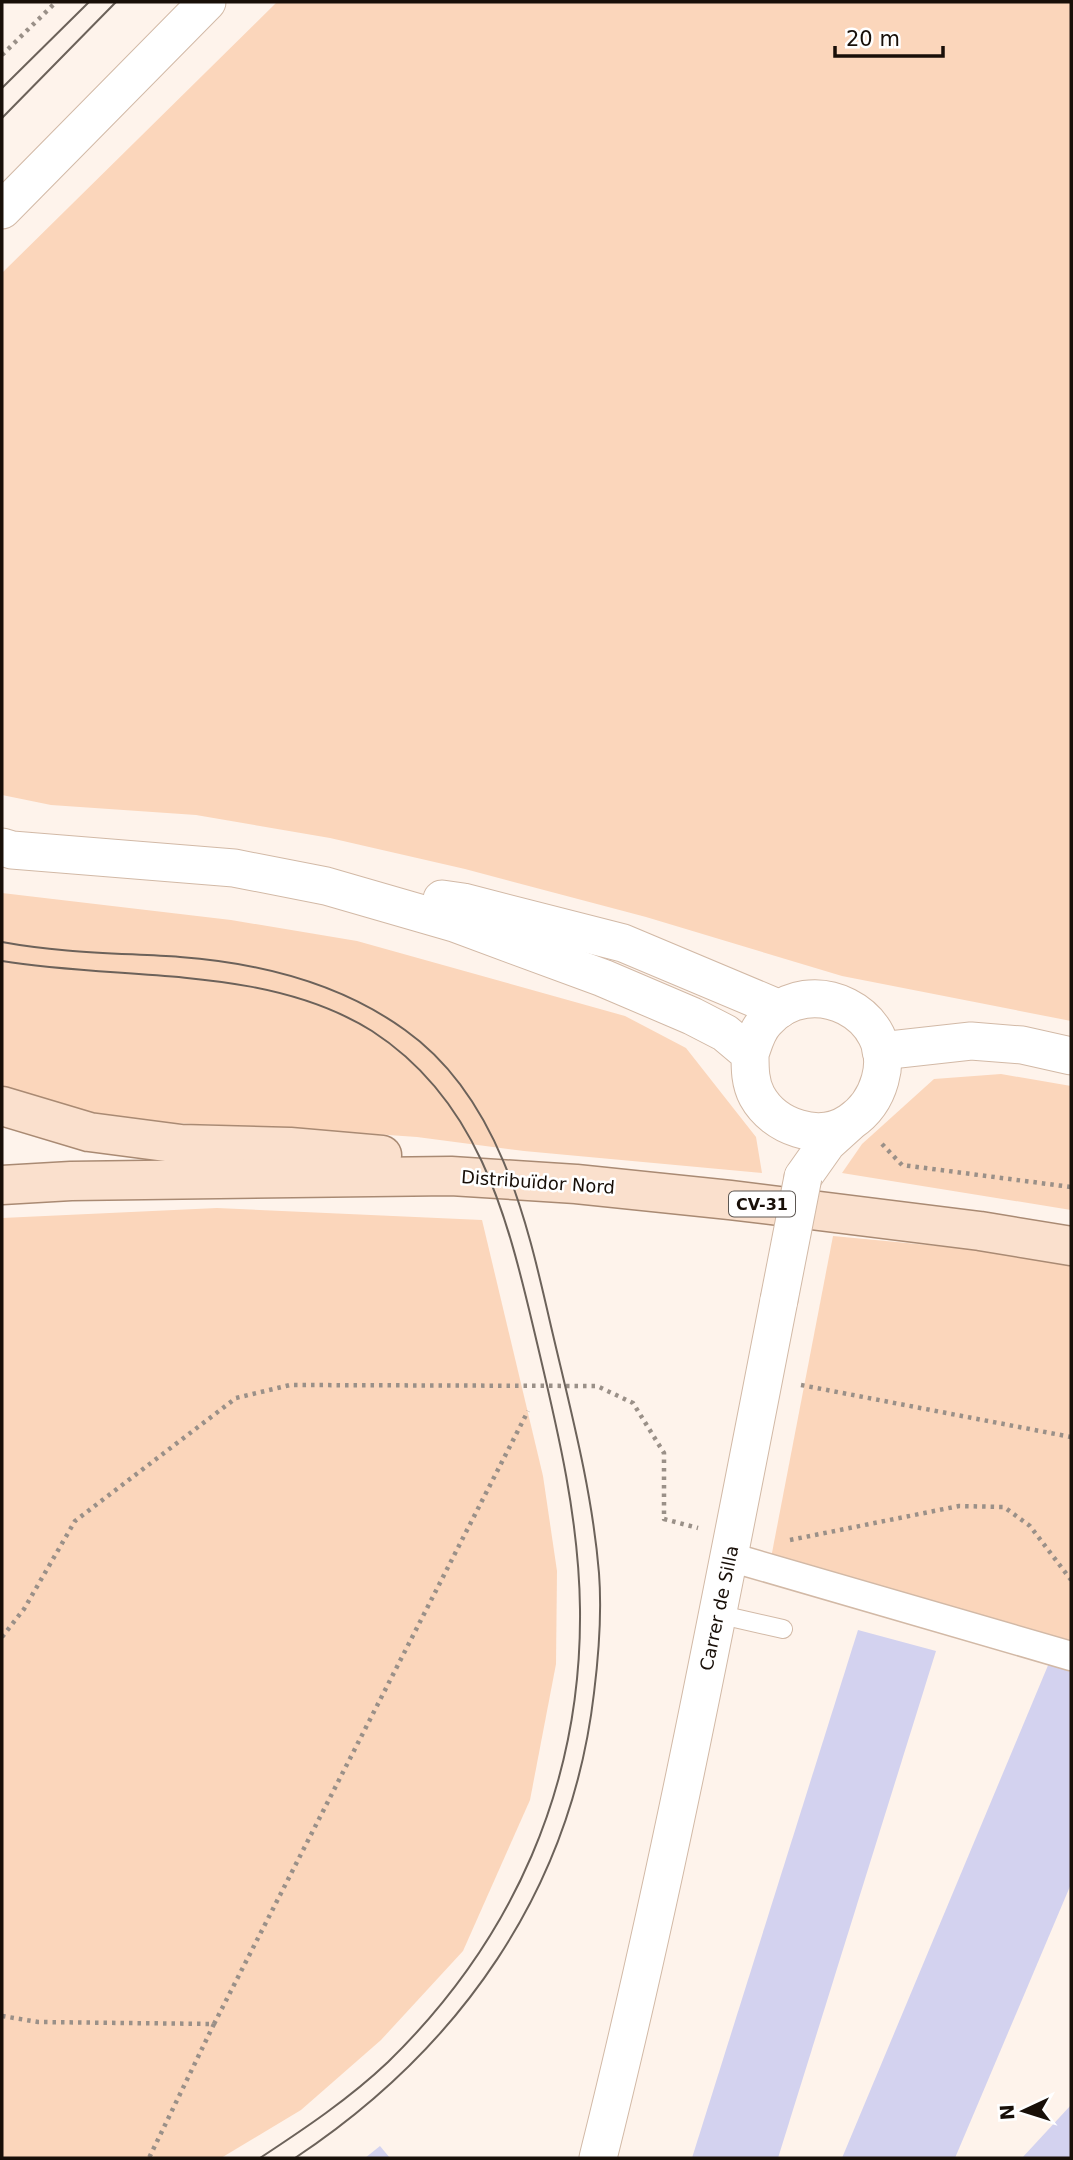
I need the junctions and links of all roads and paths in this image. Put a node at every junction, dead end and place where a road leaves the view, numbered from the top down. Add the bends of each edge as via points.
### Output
1 (56, 2) edge
2 (207, 2) edge
3 (2, 55) edge
4 (2, 210) edge
5 (2, 847) edge
6 (326, 886) junction
7 (779, 1009) junction
8 (881, 1051) junction
9 (750, 1054) junction
10 (1071, 1056) edge
11 (2, 1105) edge
12 (848, 1124) junction
13 (786, 1125) junction
14 (880, 1142) dead end
15 (451, 1176) junction
16 (803, 1177) junction
17 (2, 1185) edge
18 (1071, 1187) edge
19 (1071, 1246) edge
20 (797, 1385) dead end
21 (528, 1411) dead end
22 (1071, 1437) edge
23 (743, 1547) junction
24 (1071, 1580) edge
25 (718, 1614) junction
26 (783, 1629) dead end
27 (2, 1637) edge
28 (1071, 1656) edge
29 (2, 2016) edge
30 (214, 2024) junction
31 (628, 2037) junction
32 (149, 2158) edge
33 (598, 2158) edge
34 (615, 2158) edge

1 - 3 path
2 - 4 street
5 - 6 street via 233,868
6 - 7 street via 463,902 623,943
6 - 9 street via 454,923 603,978 714,1027
7 - 8 street via 799,1000 821,998 842,1003 860,1014 874,1031
7 - 9 street via 765,1021
8 - 10 street via 971,1041 1022,1045
8 - 12 street via 877,1093
9 - 13 street via 750,1076 757,1096 769,1113
11 - 15 main road via 89,1132 181,1144 372,1152
12 - 13 street via 828,1131
12 - 16 street, Carrer de Silla via 827,1143
13 - 16 street, Carrer de Silla
14 - 18 path via 902,1165
15 - 17 main road, Distribuïdor Nord / CV-31
15 - 19 main road, Distribuïdor Nord / CV-31 via 730,1200
16 - 23 street, Carrer de Silla, bridge via 779,1300
20 - 22 path
21 - 30 path
23 - 24 path via 960,1506 1004,1507 1030,1526
23 - 25 street, Carrer de Silla
23 - 27 path via 664,1519 664,1453 634,1403 597,1386 290,1385 236,1398 75,1521 24,1609
23 - 28 street
25 - 26 lane
25 - 31 street, Carrer de Silla
29 - 30 path via 38,2022
30 - 32 path
31 - 33 street, Carrer de Silla
31 - 34 street, Carrer de Silla

